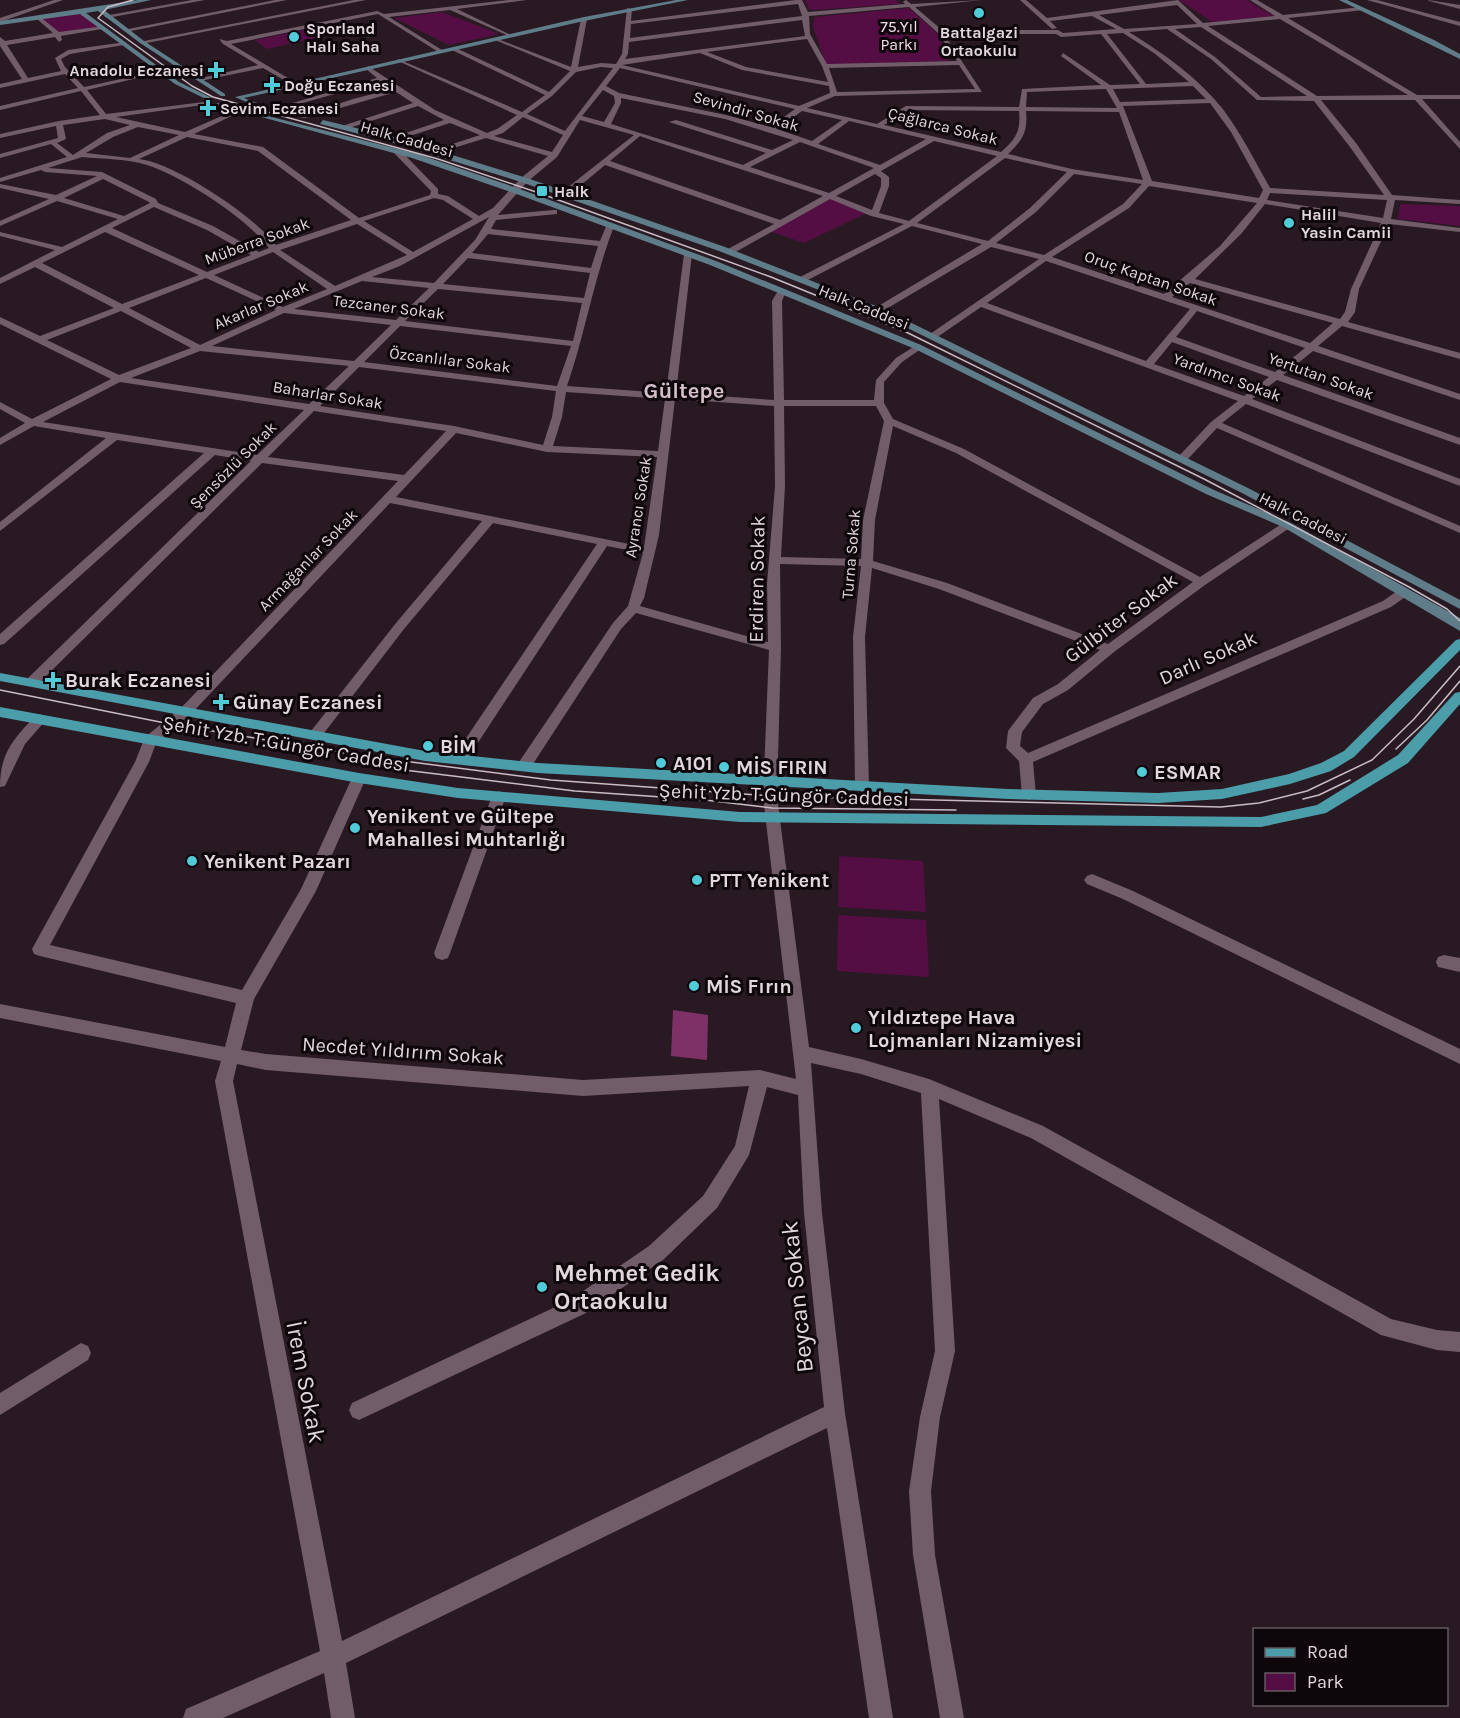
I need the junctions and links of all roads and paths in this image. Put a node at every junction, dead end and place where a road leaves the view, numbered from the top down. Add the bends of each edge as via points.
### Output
1 (60, 0) edge
2 (123, 0) edge
3 (148, 0) edge
4 (202, 0) edge
5 (284, 0) edge
6 (363, 0) edge
7 (432, 0) edge
8 (524, 0) edge
9 (903, 0) edge
10 (979, 0) edge
11 (1023, 0) edge
12 (1151, 0) edge
13 (1253, 0) edge
14 (1342, 0) edge
15 (1370, 0) edge
16 (1431, 0) edge
17 (268, 1) edge
18 (682, 1) edge
19 (800, 1) edge
20 (354, 2) junction
21 (1176, 2) edge
22 (910, 5) junction
23 (1460, 7) edge
24 (449, 8) junction
25 (99, 9) junction
26 (629, 9) junction
27 (1362, 9) junction
28 (81, 12) junction
29 (1057, 12) dead end
30 (292, 14) junction
31 (379, 14) junction
32 (1093, 14) junction
33 (696, 15) junction
34 (107, 16) junction
35 (805, 16) junction
36 (1285, 17) junction
37 (39, 18) junction
38 (584, 19) junction
39 (1048, 20) junction
40 (0, 22) edge
41 (628, 23) junction
42 (1460, 24) edge
43 (1202, 25) junction
44 (102, 27) junction
45 (1168, 27) junction
46 (126, 30) junction
47 (206, 30) junction
48 (714, 30) junction
49 (1124, 31) junction
50 (940, 32) junction
51 (1058, 32) junction
52 (1103, 32) junction
53 (57, 34) junction
54 (720, 35) dead end
55 (509, 36) junction
56 (809, 36) junction
57 (497, 39) junction
58 (627, 40) junction
59 (725, 41) dead end
60 (1, 42) edge
61 (142, 42) junction
62 (124, 43) junction
63 (225, 43) junction
64 (731, 46) junction
65 (454, 49) junction
66 (440, 51) junction
67 (700, 51) junction
68 (68, 52) junction
69 (739, 52) dead end
70 (1063, 55) dead end
71 (1460, 57) edge
72 (746, 59) dead end
73 (400, 60) junction
74 (961, 63) junction
75 (619, 64) junction
76 (263, 66) junction
77 (825, 66) junction
78 (368, 68) junction
79 (574, 70) junction
80 (160, 71) junction
81 (760, 71) junction
82 (66, 72) junction
83 (200, 79) junction
84 (381, 79) junction
85 (26, 80) junction
86 (1194, 84) junction
87 (296, 85) junction
88 (706, 85) junction
89 (832, 85) junction
90 (0, 86) edge
91 (1144, 86) junction
92 (602, 87) junction
93 (1108, 87) junction
94 (83, 89) junction
95 (396, 90) junction
96 (700, 91) dead end
97 (834, 94) junction
98 (550, 95) junction
99 (617, 95) junction
100 (239, 97) junction
101 (1460, 97) edge
102 (1417, 98) junction
103 (1316, 99) junction
104 (216, 100) junction
105 (1212, 101) junction
106 (417, 105) junction
107 (686, 105) junction
108 (802, 106) junction
109 (1120, 107) junction
110 (0, 108) edge
111 (1023, 108) junction
112 (240, 110) junction
113 (272, 110) junction
114 (523, 115) junction
115 (104, 116) junction
116 (303, 117) junction
117 (578, 117) junction
118 (849, 118) junction
119 (451, 120) junction
120 (59, 123) junction
121 (10, 124) dead end
122 (607, 124) junction
123 (137, 125) junction
124 (880, 125) junction
125 (343, 128) junction
126 (19, 130) junction
127 (771, 130) junction
128 (639, 134) junction
129 (188, 135) junction
130 (568, 135) junction
131 (0, 136) edge
132 (487, 136) junction
133 (934, 138) junction
134 (394, 140) junction
135 (798, 140) junction
136 (52, 142) junction
137 (813, 144) junction
138 (1460, 147) edge
139 (437, 152) junction
140 (398, 153) junction
141 (773, 153) junction
142 (554, 155) junction
143 (0, 156) edge
144 (1002, 156) junction
145 (73, 158) junction
146 (133, 159) junction
147 (604, 162) junction
148 (743, 168) junction
149 (36, 169) junction
150 (879, 170) junction
151 (1072, 171) junction
152 (104, 176) junction
153 (0, 180) edge
154 (524, 180) junction
155 (1148, 182) junction
156 (0, 186) edge
157 (514, 190) junction
158 (1267, 190) junction
159 (565, 194) junction
160 (434, 196) junction
161 (830, 196) junction
162 (57, 198) junction
163 (1391, 199) junction
164 (1264, 201) junction
165 (1460, 202) edge
166 (154, 204) junction
167 (554, 212) dead end
168 (495, 214) junction
169 (874, 214) junction
170 (127, 219) junction
171 (479, 219) junction
172 (1386, 221) junction
173 (358, 222) junction
174 (0, 224) edge
175 (782, 224) junction
176 (910, 224) junction
177 (610, 226) junction
178 (106, 230) junction
179 (1460, 230) edge
180 (486, 231) junction
181 (0, 234) edge
182 (603, 244) junction
183 (989, 244) junction
184 (274, 249) junction
185 (65, 250) junction
186 (729, 252) junction
187 (688, 254) junction
188 (258, 255) junction
189 (412, 255) junction
190 (464, 255) junction
191 (1044, 258) junction
192 (37, 264) junction
193 (594, 271) junction
194 (208, 274) junction
195 (361, 279) junction
196 (801, 280) junction
197 (1190, 280) junction
198 (0, 282) edge
199 (435, 286) junction
200 (335, 290) junction
201 (782, 291) junction
202 (1165, 298) junction
203 (587, 301) junction
204 (981, 304) junction
205 (123, 308) junction
206 (1195, 308) junction
207 (283, 310) junction
208 (878, 310) junction
209 (0, 320) edge
210 (1343, 322) junction
211 (397, 324) junction
212 (933, 336) junction
213 (1171, 338) junction
214 (38, 340) junction
215 (577, 344) junction
216 (918, 347) junction
217 (200, 348) junction
218 (1311, 348) junction
219 (1458, 352) edge
220 (358, 364) junction
221 (1149, 364) junction
222 (1276, 375) junction
223 (119, 379) junction
224 (561, 389) junction
225 (671, 394) junction
226 (1460, 397) edge
227 (1245, 400) junction
228 (780, 403) junction
229 (879, 403) junction
230 (0, 405) edge
231 (312, 408) junction
232 (889, 421) junction
233 (32, 423) junction
234 (1215, 424) junction
235 (454, 429) junction
236 (115, 436) junction
237 (0, 442) edge
238 (1460, 442) edge
239 (547, 449) junction
240 (212, 452) junction
241 (663, 454) junction
242 (260, 459) junction
243 (1182, 459) junction
244 (407, 479) junction
245 (1460, 483) edge
246 (389, 499) junction
247 (490, 519) junction
248 (1287, 525) junction
249 (0, 528) edge
250 (1460, 530) edge
251 (604, 542) junction
252 (649, 551) junction
253 (775, 560) junction
254 (867, 563) junction
255 (1201, 582) junction
256 (1404, 592) junction
257 (1460, 605) edge
258 (633, 608) junction
259 (1460, 627) edge
260 (0, 641) edge
261 (1460, 643) edge
262 (775, 648) junction
263 (1109, 649) junction
264 (0, 677) edge
265 (32, 682) junction
266 (1460, 696) edge
267 (0, 712) edge
268 (185, 712) junction
269 (39, 719) junction
270 (316, 734) junction
271 (150, 740) junction
272 (1026, 759) junction
273 (459, 760) junction
274 (524, 766) junction
275 (358, 778) junction
276 (770, 781) junction
277 (0, 782) edge
278 (862, 787) junction
279 (1029, 795) junction
280 (499, 796) junction
281 (772, 817) junction
282 (777, 869) joint
283 (1092, 880) dead end
284 (442, 953) dead end
285 (246, 998) junction
286 (0, 1011) edge
287 (800, 1053) junction
288 (231, 1055) junction
289 (1460, 1057) edge
290 (760, 1078) junction
291 (929, 1087) junction
292 (806, 1089) junction
293 (1460, 1342) edge
294 (81, 1353) dead end
295 (0, 1405) edge
296 (359, 1410) dead end
297 (835, 1413) junction
298 (333, 1657) junction
299 (195, 1718) edge
300 (343, 1718) edge
301 (880, 1718) edge
302 (952, 1718) edge

1 - 40 street
2 - 28 main road
3 - 25 main road
4 - 34 street
5 - 17 street
6 - 20 street
7 - 24 street
8 - 24 street
9 - 22 street
10 - 22 street
11 - 39 street
12 - 29 street
13 - 36 street
14 - 27 main road
15 - 42 street
16 - 23 street
17 - 30 street
17 - 46 street
18 - 26 main road
18 - 33 street
19 - 33 street
19 - 35 street
20 - 30 street
20 - 31 street
21 - 32 street
21 - 43 street
22 - 35 street
22 - 50 street
24 - 31 street
24 - 55 street
25 - 28 main road
25 - 34 main road, Halk Caddesi
26 - 38 main road
26 - 41 street
27 - 36 street
27 - 71 main road
28 - 37 main road
28 - 44 main road, Halk Caddesi
30 - 47 street
31 - 63 street
31 - 66 street
32 - 39 street
32 - 49 street
33 - 41 street
33 - 48 street
34 - 46 main road, Halk Caddesi
35 - 48 street
35 - 56 street
36 - 43 street
36 - 102 street
37 - 40 main road
37 - 53 street
38 - 55 main road
38 - 79 street
39 - 51 street
41 - 58 street
43 - 45 street
43 - 103 street
44 - 53 street
44 - 62 main road, Halk Caddesi
45 - 49 street
45 - 103 street via 1213,58 1259,99
46 - 61 main road, Halk Caddesi
47 - 61 street
47 - 63 street
48 - 54 street
48 - 58 street
49 - 52 street
49 - 86 street
50 - 51 street
50 - 74 street
51 - 52 street
52 - 91 street
53 - 60 street
53 - 68 street
55 - 57 main road
56 - 64 street
56 - 77 street
57 - 65 main road
57 - 79 street
58 - 75 street
59 - 64 street
60 - 85 street
61 - 83 main road, Halk Caddesi
62 - 68 street
62 - 80 main road, Halk Caddesi
63 - 76 street
64 - 67 street
64 - 69 street
65 - 66 main road
65 - 98 street
66 - 73 main road
67 - 75 street
67 - 81 street via 710,58
68 - 82 street via 58,58
70 - 93 street
72 - 81 street
73 - 78 main road
73 - 114 street
74 - 77 street
74 - 97 street via 980,91
75 - 79 street, Çağlarca Sokak
75 - 88 street, Çağlarca Sokak
75 - 92 street, Akarlar Sokak
76 - 83 street
76 - 87 street
77 - 89 street
78 - 84 street
78 - 87 main road
79 - 98 street
80 - 94 street
80 - 104 main road, Halk Caddesi via 191,92
81 - 89 street
82 - 85 street
82 - 94 street
83 - 104 main road, Halk Caddesi
84 - 95 street
84 - 113 street
85 - 90 street
86 - 91 street
86 - 105 street
87 - 100 main road
88 - 96 street
88 - 108 street, Çağlarca Sokak
89 - 97 street
91 - 93 street
92 - 99 street, Sevindir Sokak
92 - 117 street, Akarlar Sokak
93 - 109 street
93 - 111 street via 1024,90
94 - 110 street
94 - 115 street
95 - 106 street
95 - 116 street
97 - 108 street
98 - 114 street
99 - 107 street, Sevindir Sokak
99 - 122 street via 618,103
100 - 104 main road
100 - 113 main road, Halk Caddesi
101 - 102 street
102 - 103 street
102 - 138 street
103 - 163 street
104 - 112 main road, Halk Caddesi
104 - 115 street
105 - 109 street
105 - 158 street via 1236,133
106 - 119 street
106 - 125 street
107 - 127 street, Sevindir Sokak
107 - 141 street via 670,125
108 - 118 street, Çağlarca Sokak
108 - 127 street
109 - 111 street
109 - 155 street
111 - 124 street via 906,108
111 - 144 street via 1019,140
112 - 129 street
112 - 140 main road, Halk Caddesi
113 - 116 main road, Halk Caddesi
114 - 130 street
114 - 132 street
115 - 120 street
115 - 123 street
116 - 125 main road, Halk Caddesi
117 - 122 street, Oruç Kaptan Sokak
117 - 130 street, Akarlar Sokak
118 - 124 street, Çağlarca Sokak
118 - 137 street
119 - 132 street
119 - 134 street
120 - 126 street
120 - 136 street via 62,139
121 - 126 street
122 - 128 street, Oruç Kaptan Sokak
123 - 129 street
123 - 145 street via 110,135
124 - 133 street, Çağlarca Sokak
125 - 134 main road, Halk Caddesi
126 - 131 street
127 - 135 street, Sevindir Sokak
128 - 147 street
128 - 148 street, Oruç Kaptan Sokak via 657,135
129 - 146 street
129 - 173 street via 260,149
130 - 142 street, Akarlar Sokak
132 - 139 street
132 - 142 street
133 - 144 street, Çağlarca Sokak
133 - 150 street
134 - 139 main road, Halk Caddesi
135 - 137 street, Sevindir Sokak
135 - 141 street
136 - 143 street
136 - 145 street
137 - 150 street, Sevindir Sokak
139 - 154 main road, Halk Caddesi
140 - 157 main road, Halk Caddesi
140 - 160 street via 435,191
141 - 148 street
142 - 154 street, Akarlar Sokak
144 - 151 street, Çağlarca Sokak
144 - 176 street
145 - 146 street via 90,155
145 - 149 street
146 - 184 street via 166,170 231,207
147 - 159 street
147 - 175 street
148 - 161 street, Oruç Kaptan Sokak
149 - 152 street
149 - 153 street
150 - 161 street
150 - 169 street via 885,177 885,186
151 - 155 street, Çağlarca Sokak
151 - 183 street via 1033,210
152 - 162 street
152 - 166 street
154 - 157 street, Akarlar Sokak
154 - 159 main road, Halk Caddesi
155 - 164 street, Çağlarca Sokak
155 - 191 street via 1126,206
156 - 162 street
157 - 168 street, Akarlar Sokak
157 - 177 main road, Halk Caddesi
158 - 163 street
158 - 164 street
159 - 186 main road, Halk Caddesi
160 - 171 street via 445,198
160 - 173 street, Müberra Sokak
161 - 169 street, Oruç Kaptan Sokak
161 - 175 street
162 - 170 street
162 - 174 street
163 - 165 street
163 - 172 street
164 - 172 street, Çağlarca Sokak
164 - 197 street
166 - 170 street
166 - 188 street via 210,228
167 - 168 street
168 - 171 street, Akarlar Sokak
168 - 180 street, Şensözlü Sokak
169 - 176 street, Oruç Kaptan Sokak
170 - 178 street
171 - 189 street, Akarlar Sokak
172 - 179 street, Çağlarca Sokak
172 - 210 street
173 - 184 street, Müberra Sokak
173 - 189 street
175 - 186 street
176 - 183 street, Oruç Kaptan Sokak
176 - 196 street
177 - 182 street
177 - 187 main road, Halk Caddesi
178 - 185 street
178 - 194 street, Tezcaner Sokak
180 - 182 street
180 - 190 street, Şensözlü Sokak
181 - 185 street
182 - 193 street
183 - 191 street, Oruç Kaptan Sokak
183 - 208 street
184 - 188 street, Müberra Sokak
184 - 200 street
185 - 192 street
186 - 196 main road, Halk Caddesi
187 - 201 main road, Halk Caddesi
187 - 225 street, Ayrancı Sokak
188 - 194 street, Müberra Sokak
189 - 195 street, Akarlar Sokak
190 - 193 street
190 - 199 street, Şensözlü Sokak
191 - 202 street, Oruç Kaptan Sokak
191 - 204 street
192 - 198 street
192 - 205 street, Özcanlılar Sokak
193 - 203 street
194 - 205 street, Müberra Sokak
194 - 207 street, Tezcaner Sokak
195 - 199 street
195 - 200 street, Akarlar Sokak
196 - 208 main road, Halk Caddesi
197 - 202 street
197 - 210 street
199 - 203 street
199 - 211 street, Şensözlü Sokak
200 - 207 street, Akarlar Sokak
201 - 216 main road, Halk Caddesi
201 - 228 street, Erdiren Sokak via 777,301
202 - 206 street, Oruç Kaptan Sokak
203 - 215 street
204 - 212 street
204 - 221 street, Yardımcı Sokak
205 - 214 street, Müberra Sokak
205 - 217 street, Özcanlılar Sokak
206 - 213 street
206 - 218 street, Oruç Kaptan Sokak
207 - 211 street, Tezcaner Sokak
207 - 217 street, Akarlar Sokak
208 - 212 main road, Halk Caddesi
209 - 214 street, Baharlar Sokak
210 - 218 street
210 - 219 street
211 - 215 street, Tezcaner Sokak
211 - 220 street, Şensözlü Sokak
212 - 243 main road, Halk Caddesi
213 - 221 street
213 - 222 street, Yertutan Sokak
214 - 223 street, Baharlar Sokak
215 - 224 street
216 - 229 street via 879,382
216 - 248 main road, Halk Caddesi via 1210,492
217 - 220 street, Özcanlılar Sokak
217 - 223 street, Akarlar Sokak
218 - 222 street
218 - 226 street, Oruç Kaptan Sokak
220 - 224 street, Özcanlılar Sokak
220 - 231 street, Şensözlü Sokak
221 - 227 street, Yardımcı Sokak
222 - 227 street
222 - 238 street, Yertutan Sokak
223 - 231 street, Baharlar Sokak
223 - 233 street, Akarlar Sokak
224 - 225 street, Özcanlılar Sokak
224 - 239 street
225 - 228 street, Özcanlılar Sokak
225 - 241 street, Ayrancı Sokak
227 - 234 street
227 - 245 street, Yardımcı Sokak
228 - 229 street, Özcanlılar Sokak
228 - 253 street, Erdiren Sokak
229 - 232 street
230 - 233 street
231 - 235 street, Baharlar Sokak
231 - 242 street, Şensözlü Sokak
232 - 254 street, Turna Sokak via 869,520
232 - 255 street via 960,451
233 - 236 street
233 - 237 street, Akarlar Sokak
234 - 243 street
234 - 250 street
235 - 239 street, Baharlar Sokak
235 - 244 street, Armağanlar Sokak
236 - 240 street
236 - 249 street
239 - 241 street, Baharlar Sokak
240 - 242 street
240 - 260 street
241 - 252 street, Ayrancı Sokak
242 - 244 street
242 - 265 street, Şensözlü Sokak
243 - 257 main road, Halk Caddesi
244 - 246 street, Armağanlar Sokak
246 - 247 street
246 - 268 street, Armağanlar Sokak
247 - 251 street
247 - 270 street
248 - 255 street, Gülbiter Sokak
248 - 256 main road, Halk Caddesi
251 - 252 street
251 - 273 street
252 - 258 street, Ayrancı Sokak
253 - 254 street
253 - 262 street, Erdiren Sokak
254 - 263 street via 943,586
254 - 278 street, Turna Sokak via 859,637
255 - 263 street, Gülbiter Sokak
256 - 259 main road, Halk Caddesi
256 - 272 street, Darlı Sokak via 1387,604
258 - 262 street
258 - 274 street, Ayrancı Sokak
261 - 279 main road, Şehit Yzb. T.Güngör Caddesi via 1349,754 1326,767 1222,794 1158,798
262 - 276 street, Erdiren Sokak
263 - 272 street, Gülbiter Sokak via 1063,687 1038,701 1015,731 1013,748
264 - 265 main road, Şehit Yzb. T.Güngör Caddesi
265 - 268 main road, Şehit Yzb. T.Güngör Caddesi
266 - 281 main road, Şehit Yzb. T.Güngör Caddesi via 1403,759 1321,809 1261,822
267 - 269 main road, Şehit Yzb. T.Güngör Caddesi
268 - 270 main road, Şehit Yzb. T.Güngör Caddesi
268 - 271 street, Armağanlar Sokak
269 - 271 main road, Şehit Yzb. T.Güngör Caddesi
269 - 277 street via 19,742
270 - 273 main road, Şehit Yzb. T.Güngör Caddesi
271 - 275 main road, Şehit Yzb. T.Güngör Caddesi
271 - 285 street via 142,762 40,949
272 - 279 street
273 - 274 main road, Şehit Yzb. T.Güngör Caddesi
274 - 276 main road, Şehit Yzb. T.Güngör Caddesi
275 - 280 main road, Şehit Yzb. T.Güngör Caddesi
275 - 285 street, İrem Sokak via 308,891
276 - 278 main road, Şehit Yzb. T.Güngör Caddesi
276 - 281 street, Erdiren Sokak
278 - 279 main road, Şehit Yzb. T.Güngör Caddesi
280 - 281 main road, Şehit Yzb. T.Güngör Caddesi
280 - 284 street
281 - 282 street, Erdiren Sokak
282 - 287 street, Beycan Sokak
283 - 289 street
285 - 288 street, İrem Sokak
286 - 288 street, Necdet Yıldırım Sokak
287 - 291 street
287 - 292 street, Beycan Sokak
288 - 290 street, Necdet Yıldırım Sokak via 266,1062 583,1088
288 - 298 street, İrem Sokak via 224,1081
290 - 292 street, Necdet Yıldırım Sokak
290 - 296 street via 743,1149 710,1202 656,1253 578,1307
291 - 293 street via 1037,1132 1388,1328
291 - 302 street via 945,1351 930,1417 920,1491 924,1556
292 - 297 street, Beycan Sokak via 813,1213
294 - 295 street
297 - 298 street
297 - 301 street, Beycan Sokak
298 - 299 street
298 - 300 street, İrem Sokak

